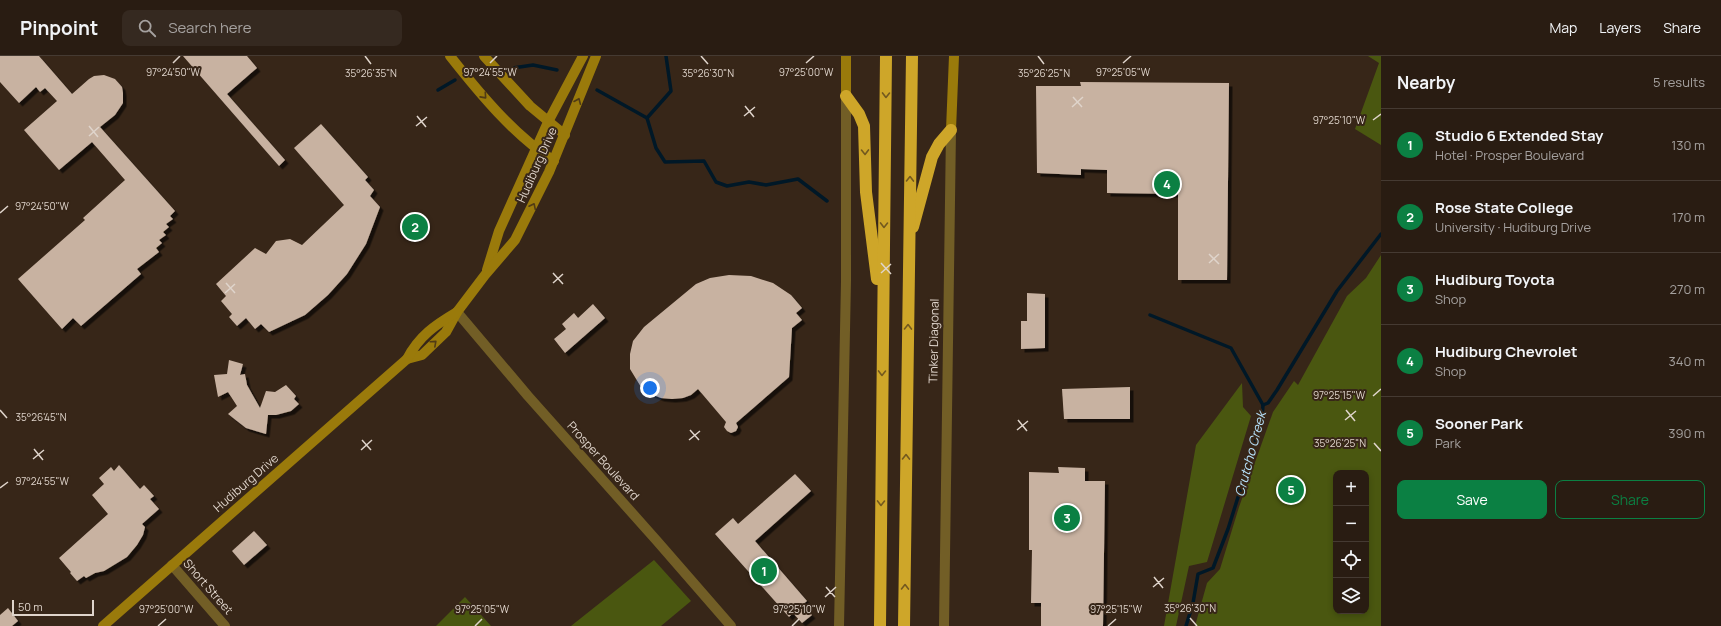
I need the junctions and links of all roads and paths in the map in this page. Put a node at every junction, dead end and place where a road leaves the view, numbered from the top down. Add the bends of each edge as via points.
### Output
1 (450, 56) edge
2 (484, 56) edge
3 (583, 56) edge
4 (596, 56) edge
5 (846, 56) edge
6 (886, 56) edge
7 (912, 56) edge
8 (954, 56) edge
9 (846, 96) junction
10 (548, 122) junction
11 (951, 130) junction
12 (565, 135) junction
13 (536, 149) junction
14 (554, 161) junction
15 (908, 246) junction
16 (485, 275) junction
17 (457, 312) junction
18 (883, 320) junction
19 (172, 565) junction
20 (103, 626) edge
21 (225, 626) edge
22 (730, 626) edge
23 (839, 626) edge
24 (880, 626) edge
25 (904, 626) edge
26 (944, 626) edge

1 -> 13 street via 485,98
2 - 10 street via 507,83
3 - 10 street, Hudiburg Drive
12 -> 4 street, Hudiburg Drive
5 - 9 street
6 -> 18 highway
15 -> 7 highway
8 - 11 street, Tinker Diagonal
9 -> 18 highway via 864,126 866,192
9 - 23 street via 846,288
10 - 12 street
10 - 13 street, Hudiburg Drive
11 - 15 highway via 932,157
11 - 26 street, Tinker Diagonal
12 - 14 street, Hudiburg Drive
13 - 14 street
13 - 16 street, Hudiburg Drive via 499,231
16 -> 14 street, Hudiburg Drive via 515,240
25 -> 15 highway
16 - 17 street, Hudiburg Drive
17 - 19 street, Hudiburg Drive via 446,332 422,354 407,359
17 - 22 street, Prosper Boulevard
18 -> 24 highway
19 - 20 street, Hudiburg Drive
19 - 21 street, Short Street

